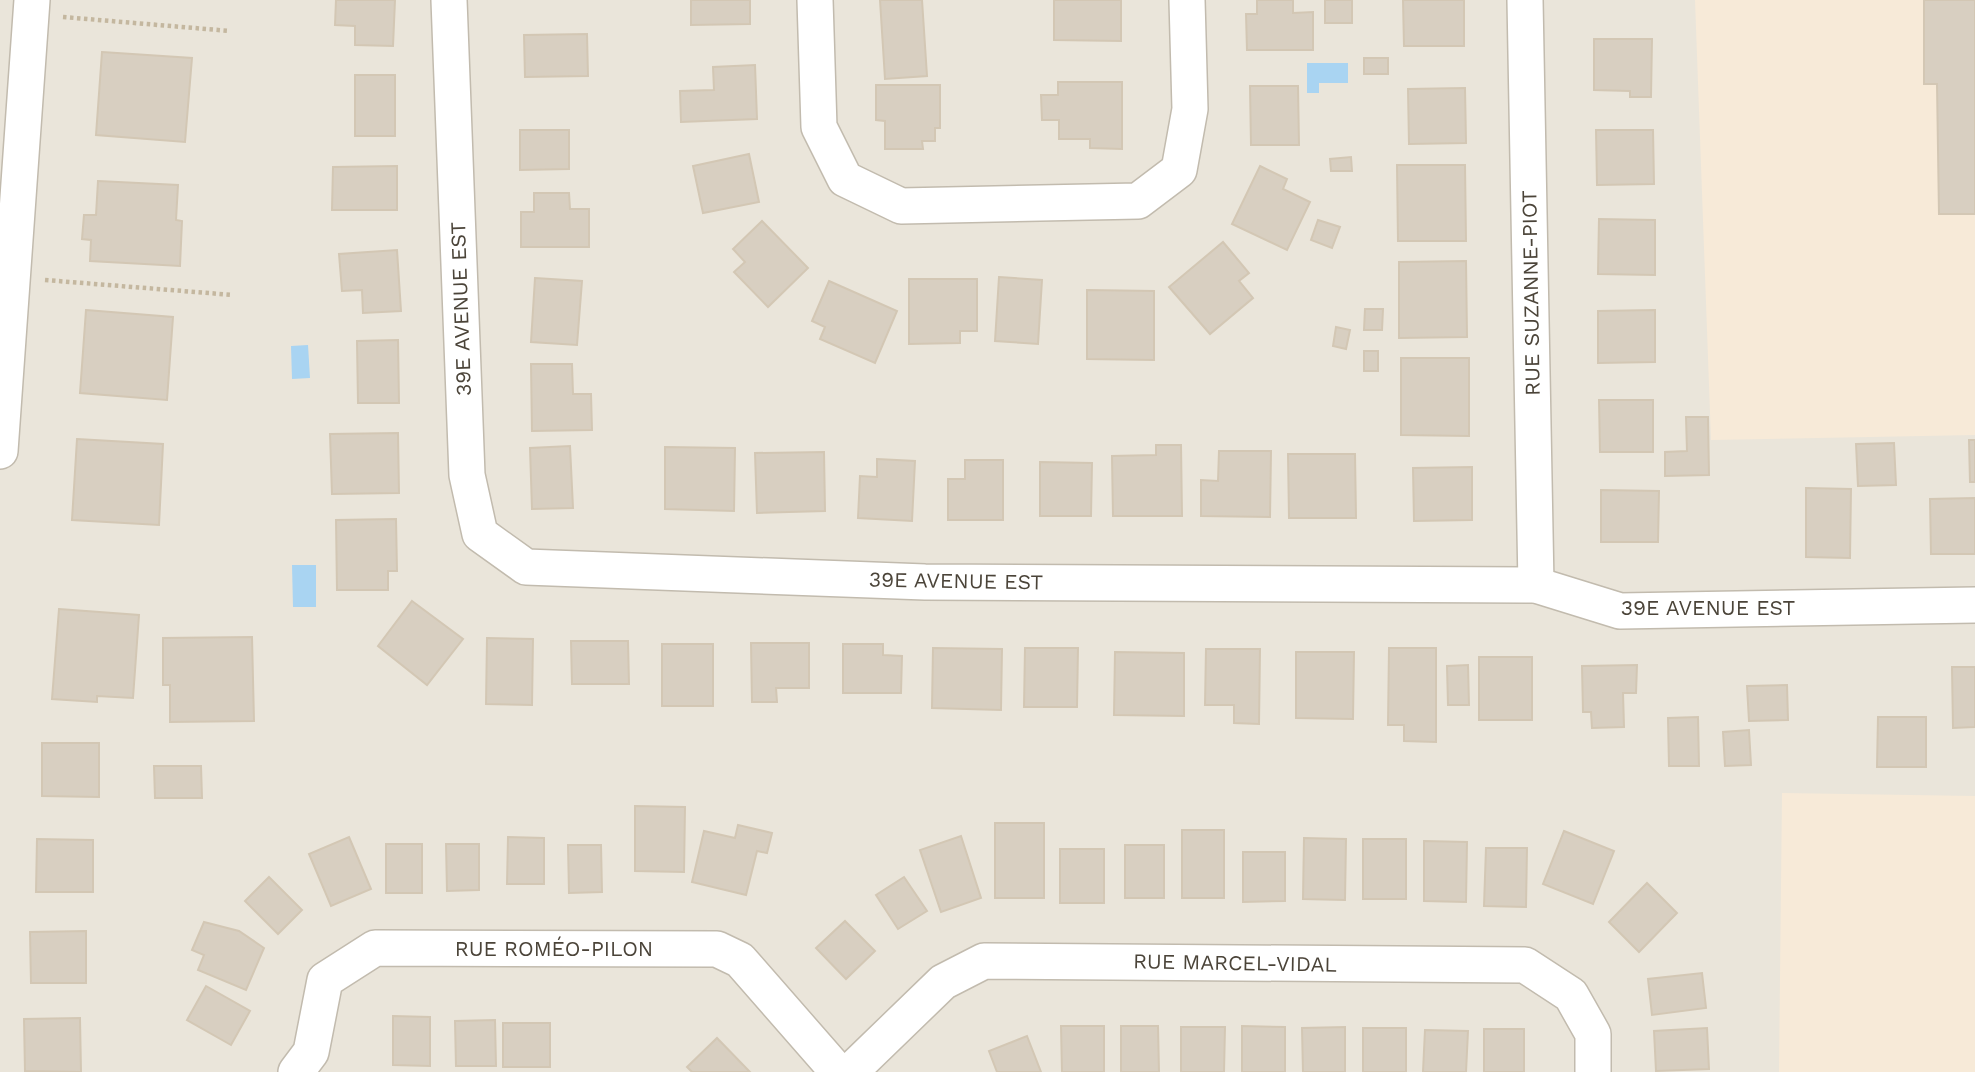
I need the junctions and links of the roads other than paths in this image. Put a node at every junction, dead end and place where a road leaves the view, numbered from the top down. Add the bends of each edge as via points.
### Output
1 (449, 0) edge
2 (815, 0) edge
3 (1187, 0) edge
4 (1525, 0) edge
5 (32, 7) edge
6 (0, 451) edge
7 (1536, 585) junction
8 (1975, 605) edge
9 (296, 1072) edge
10 (838, 1072) edge
11 (850, 1072) edge
12 (1592, 1072) edge

1 - 7 street, 39E AVENUE EST via 467,475 480,534 526,568 925,582
2 - 3 street via 819,127 845,179 901,206 1138,201 1179,170 1190,109
4 - 7 street, RUE SUZANNE-PIOT
5 - 6 street
7 - 8 street, 39E AVENUE EST via 1620,611
9 - 10 street, RUE ROMÉO-PILON via 311,1052 325,980 375,948 717,949 740,960
11 - 12 street, RUE MARCEL-VIDAL via 943,982 984,961 1525,965 1571,995 1593,1034

